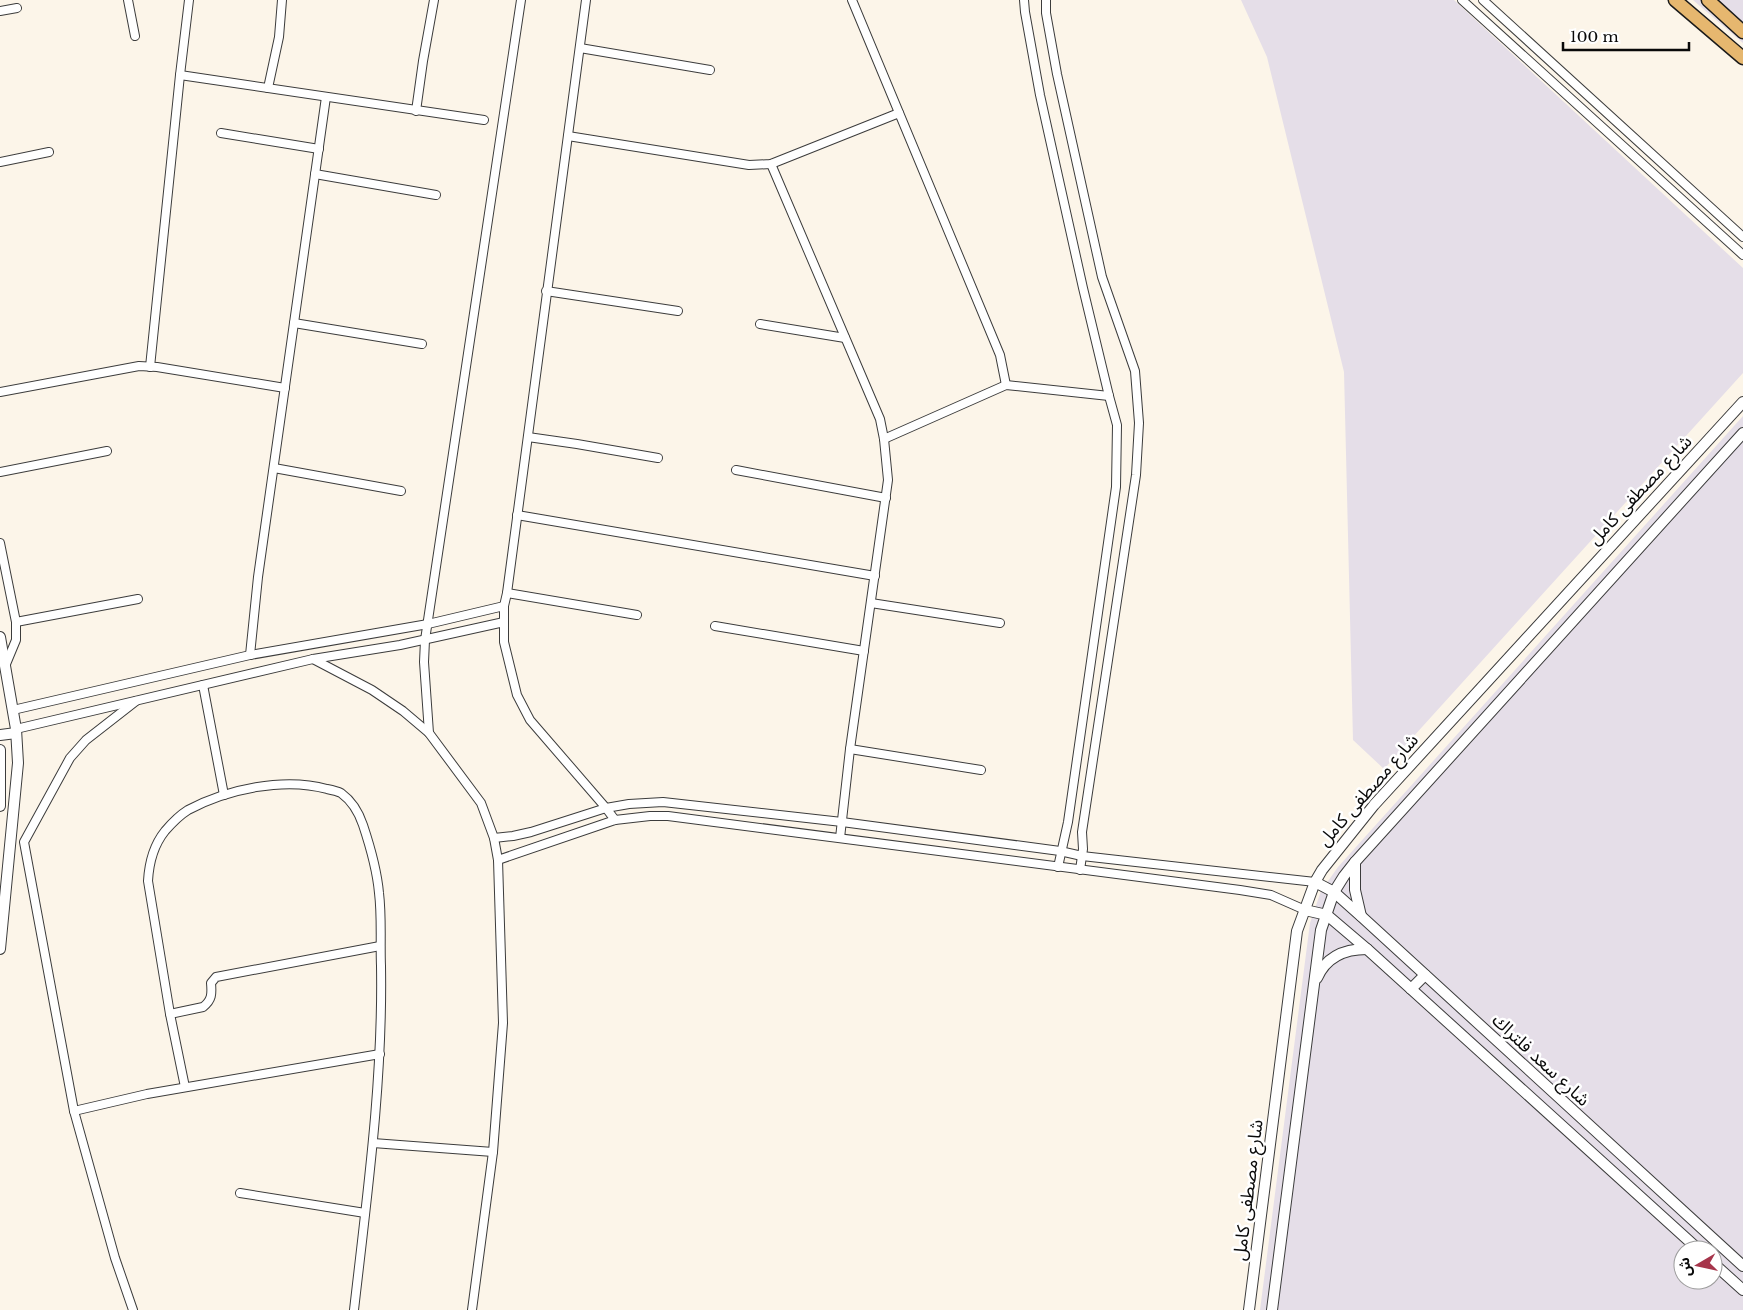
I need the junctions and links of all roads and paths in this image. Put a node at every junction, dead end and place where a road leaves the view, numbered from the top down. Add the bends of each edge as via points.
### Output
1 (128, 0) edge
2 (189, 0) edge
3 (282, 0) edge
4 (434, 0) edge
5 (521, 0) edge
6 (586, 0) edge
7 (852, 0) edge
8 (1024, 0) edge
9 (1046, 0) edge
10 (1462, 0) edge
11 (1483, 0) edge
12 (1675, 0) edge
13 (1708, 0) edge
14 (17, 8) dead end
15 (0, 11) edge
16 (1743, 32) edge
17 (135, 36) dead end
18 (580, 48) junction
19 (1743, 58) edge
20 (710, 70) dead end
21 (180, 75) junction
22 (268, 88) junction
23 (326, 97) junction
24 (416, 111) junction
25 (899, 113) junction
26 (484, 120) dead end
27 (221, 133) dead end
28 (568, 136) junction
29 (319, 149) junction
30 (49, 152) dead end
31 (0, 162) edge
32 (771, 164) junction
33 (315, 174) junction
34 (436, 195) dead end
35 (1743, 237) edge
36 (1743, 255) edge
37 (546, 291) junction
38 (678, 312) dead end
39 (294, 323) junction
40 (760, 324) dead end
41 (845, 338) junction
42 (422, 344) dead end
43 (150, 367) junction
44 (1006, 385) junction
45 (285, 388) junction
46 (0, 392) edge
47 (1109, 396) junction
48 (1743, 402) edge
49 (1743, 433) edge
50 (528, 437) junction
51 (884, 439) junction
52 (107, 452) dead end
53 (658, 458) dead end
54 (274, 468) junction
55 (736, 470) dead end
56 (0, 472) edge
57 (401, 491) dead end
58 (886, 498) junction
59 (517, 515) junction
60 (0, 543) edge
61 (875, 576) junction
62 (507, 593) junction
63 (138, 599) dead end
64 (871, 603) junction
65 (504, 606) junction
66 (636, 615) dead end
67 (16, 622) junction
68 (504, 622) junction
69 (1000, 623) dead end
70 (428, 624) junction
71 (715, 626) dead end
72 (0, 637) edge
73 (425, 640) junction
74 (864, 651) junction
75 (250, 655) junction
76 (313, 659) junction
77 (6, 664) junction
78 (203, 685) junction
79 (136, 701) junction
80 (13, 710) junction
81 (16, 731) junction
82 (429, 733) junction
83 (0, 735) edge
84 (850, 749) junction
85 (0, 750) edge
86 (981, 770) dead end
87 (224, 795) junction
88 (0, 806) edge
89 (606, 808) junction
90 (615, 820) junction
91 (842, 822) junction
92 (494, 838) junction
93 (840, 838) junction
94 (11, 840) junction
95 (24, 842) junction
96 (1060, 851) junction
97 (1082, 856) junction
98 (498, 860) junction
99 (1354, 862) junction
100 (1058, 867) junction
101 (1080, 870) junction
102 (1242, 875) junction
103 (1315, 882) junction
104 (1240, 890) junction
105 (1334, 892) junction
106 (1305, 910) junction
107 (1327, 915) junction
108 (1362, 917) junction
109 (380, 946) junction
110 (1367, 948) junction
111 (0, 949) edge
112 (1424, 975) junction
113 (1314, 984) junction
114 (1411, 989) junction
115 (1443, 992) junction
116 (1430, 1006) junction
117 (170, 1014) junction
118 (380, 1054) junction
119 (185, 1088) junction
120 (74, 1111) junction
121 (373, 1142) junction
122 (493, 1152) junction
123 (1648, 1180) junction
124 (240, 1193) dead end
125 (1636, 1193) junction
126 (1664, 1194) junction
127 (1652, 1207) junction
128 (365, 1213) junction
129 (1688, 1240) edge
130 (1743, 1266) edge
131 (1723, 1272) edge
132 (1743, 1290) edge
133 (133, 1310) edge
134 (354, 1310) edge
135 (472, 1310) edge
136 (1249, 1310) edge
137 (1272, 1310) edge

1 - 17 street
2 - 21 street
3 - 22 street via 279,37
4 - 24 street
5 - 70 street
6 - 18 street
7 - 25 street
8 - 47 street via 1040,95
9 - 97 street via 1057,74 1102,277 1134,371 1139,424 1136,476 1082,832
10 - 36 street
11 - 35 street
12 - 19 main road
13 - 16 main road
14 - 15 street
18 - 20 street
18 - 28 street
21 - 22 street
21 - 43 street
22 - 23 street
23 - 24 street
23 - 29 street
24 - 26 street
25 - 32 street
25 - 44 street via 1000,355
27 - 29 street
28 - 32 street via 749,165
28 - 37 street
29 - 33 street
30 - 31 street
32 - 41 street
33 - 34 street
33 - 39 street
37 - 38 street
37 - 50 street
39 - 42 street
39 - 45 street
40 - 41 street
41 - 51 street via 880,418
43 - 45 street
43 - 46 street via 120,369
44 - 47 street
44 - 51 street
45 - 54 street
47 - 96 street via 1118,425 1116,486 1068,822
48 - 103 street, شارع مصطفى كامل via 1394,782 1335,852
49 - 99 street
50 - 53 street
50 - 59 street
51 - 58 street via 888,480
52 - 56 street
54 - 57 street
54 - 75 street
55 - 58 street
58 - 61 street
59 - 61 street
59 - 62 street
60 - 67 street
61 - 64 street
62 - 65 street
62 - 66 street
63 - 67 street
64 - 69 street
64 - 74 street
65 - 68 street
65 - 70 street
67 - 77 street via 16,640
68 - 73 street
68 - 89 street via 509,669 517,695 530,720
70 - 73 street
70 - 75 street
71 - 74 street
72 - 77 street
73 - 76 street
73 - 82 street
74 - 84 street
75 - 80 street
76 - 78 street
76 - 82 street via 372,690 404,711
77 - 80 street
78 - 79 street
78 - 87 street
79 - 81 street
79 - 95 street via 86,740 70,758
80 - 81 street
81 - 83 street
81 - 94 street via 18,763
82 - 92 street via 481,803
84 - 86 street
84 - 91 street
85 - 88 street
87 - 109 street via 282,783 318,786 340,792 349,800 362,824 379,891
87 - 117 street via 187,811 176,820 158,842 149,867 148,881
89 - 90 street
89 - 91 street via 671,803
89 - 92 street via 531,832
90 - 93 street via 668,816
90 - 98 street
91 - 93 street
91 - 96 street
92 - 98 street
93 - 100 street
94 - 95 street
94 - 111 street
95 - 120 street
96 - 97 street
96 - 100 street
97 - 101 street
97 - 102 street
98 - 122 street via 503,1023
99 - 105 street
99 - 108 street via 1355,890
100 - 101 street
101 - 104 street
102 - 103 street
102 - 104 street
103 - 105 street, شارع سعد فلتراك
103 - 106 street, شارع مصطفى كامل
104 - 106 street via 1270,895
105 - 107 street
105 - 108 street, شارع سعد فلتراك
106 - 107 street, شارع سعد فلتراك
106 - 136 street, شارع مصطفى كامل via 1297,931
107 - 110 street, شارع سعد فلتراك
107 - 113 street via 1320,930
108 - 112 street, شارع سعد فلتراك
109 - 117 street via 216,977 211,983 212,994 207,1004
109 - 118 street
110 - 113 street via 1334,957 1319,973
110 - 114 street, شارع سعد فلتراك
112 - 114 street
112 - 115 street, شارع سعد فلتراك
113 - 137 street
114 - 116 street, شارع سعد فلتراك
115 - 116 street
115 - 123 street, شارع سعد فلتراك
116 - 125 street, شارع سعد فلتراك
117 - 119 street
118 - 119 street
118 - 121 street
119 - 120 street
120 - 133 street
121 - 122 street
121 - 128 street
122 - 135 street
123 - 125 street
123 - 126 street, شارع سعد فلتراك
124 - 128 street
125 - 127 street, شارع سعد فلتراك
126 - 127 street
126 - 130 street, شارع سعد فلتراك
127 - 129 street, شارع سعد فلتراك
128 - 134 street
131 - 132 street

